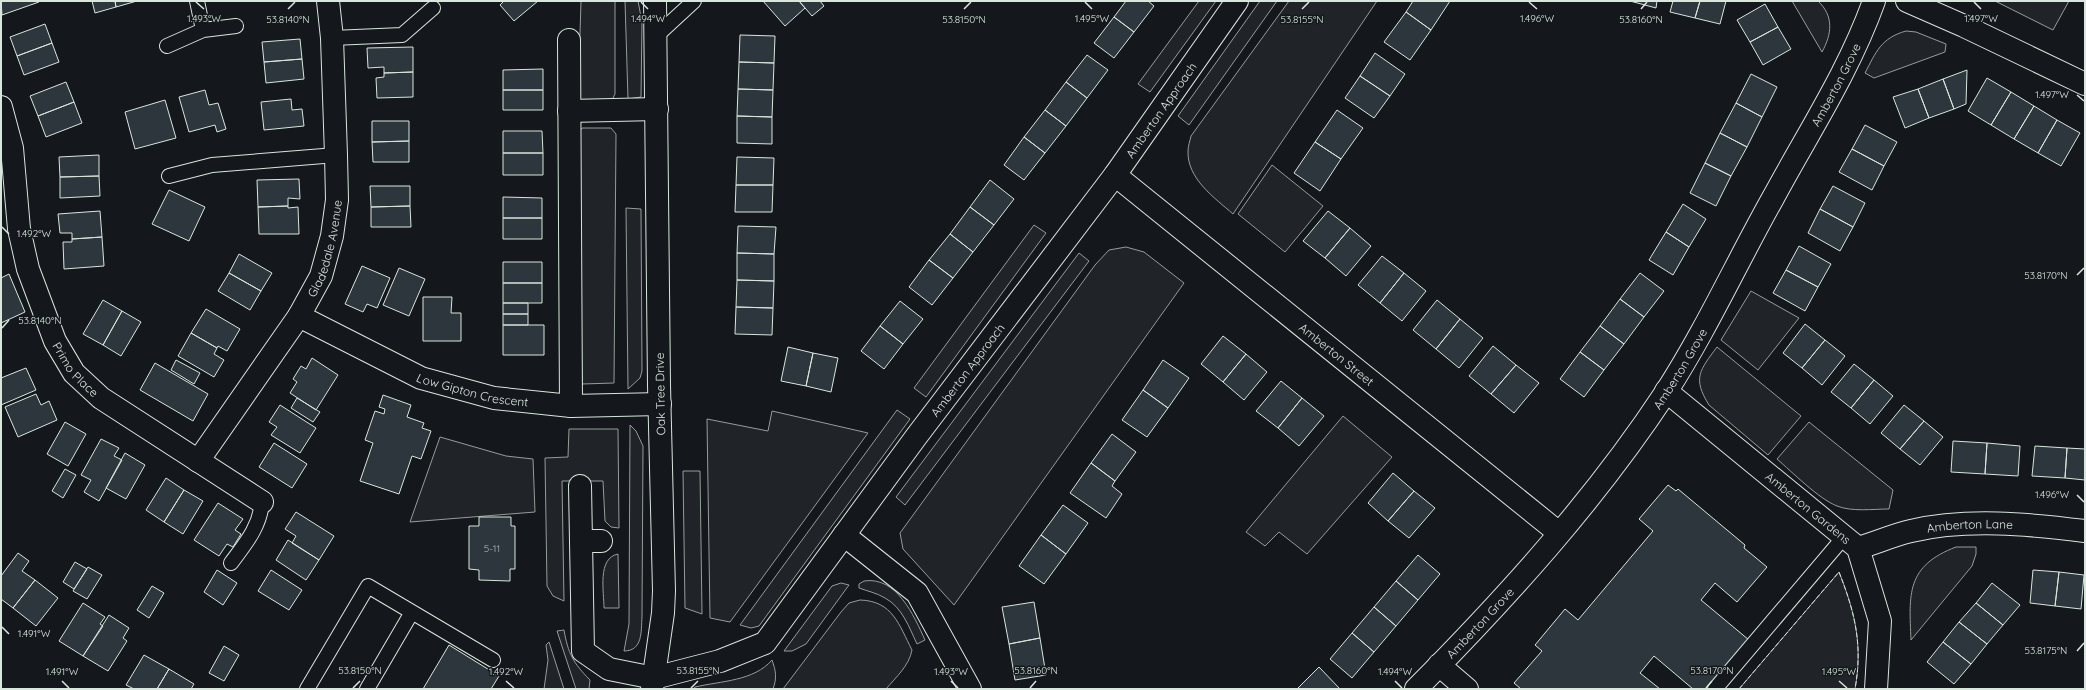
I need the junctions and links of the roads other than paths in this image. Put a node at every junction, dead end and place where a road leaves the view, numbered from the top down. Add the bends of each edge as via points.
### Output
1 (197, 1) edge
2 (328, 1) edge
3 (655, 1) edge
4 (694, 1) edge
5 (1237, 1) edge
6 (1874, 1) edge
7 (1907, 1) edge
8 (433, 8) dead end
9 (236, 26) dead end
10 (202, 30) junction
11 (655, 37) junction
12 (332, 38) junction
13 (568, 40) dead end
14 (167, 46) dead end
15 (2085, 84) edge
16 (1, 107) edge
17 (657, 109) junction
18 (569, 111) junction
19 (336, 155) junction
20 (1115, 175) junction
21 (169, 176) dead end
22 (10, 231) edge
23 (299, 316) junction
24 (1666, 391) junction
25 (660, 404) junction
26 (571, 406) junction
27 (198, 461) junction
28 (580, 486) dead end
29 (262, 502) joint
30 (2085, 531) edge
31 (1559, 533) junction
32 (844, 535) junction
33 (1851, 543) junction
34 (231, 563) dead end
35 (412, 612) junction
36 (493, 660) dead end
37 (1439, 665) junction
38 (653, 683) edge
39 (307, 689) edge
40 (367, 689) edge
41 (970, 689) edge
42 (1416, 689) edge
43 (1467, 689) edge
44 (1716, 689) edge
45 (1876, 689) edge

1 - 10 lane
2 - 12 street, Gladedale Avenue
3 - 11 street, Oak Tree Drive
4 - 11 lane
5 - 20 street, Amberton Approach
6 - 24 street, Amberton Grove via 1846,68
7 - 15 street
8 - 12 lane via 402,35
9 - 10 lane
10 - 14 lane
11 - 17 street, Oak Tree Drive
12 - 19 street, Gladedale Avenue
13 - 18 street
16 - 22 street, Primo Place via 12,148
17 - 18 street
17 - 25 street, Oak Tree Drive
18 - 26 street
19 - 21 lane via 212,165
19 - 23 street, Gladedale Avenue via 337,200 332,236 321,276
20 - 31 street, Amberton Street
20 - 32 street, Amberton Approach
22 - 27 street, Primo Place via 28,269 54,341 74,373 100,398
23 - 26 street, Low Gipton Crescent via 421,378 494,398
23 - 27 street, Gladedale Avenue
24 - 31 street, Amberton Grove via 1618,459
24 - 33 street, Amberton Gardens
25 - 26 street, Low Gipton Crescent
25 - 38 street, Oak Tree Drive via 664,591
27 - 29 street, Primo Place
28 - 38 street via 591,541 583,650 609,669
29 - 34 lane via 261,515 252,535
30 - 33 street, Amberton Lane via 1985,524 1946,526
31 - 37 street, Amberton Grove via 1490,614
32 - 38 street, Amberton Approach via 765,643
32 - 41 street via 917,593
33 - 44 lane
33 - 45 street, Amberton Gardens via 1880,621
35 - 36 lane
35 - 39 lane via 368,586
35 - 40 lane
37 - 42 street, Amberton Grove
37 - 43 street

